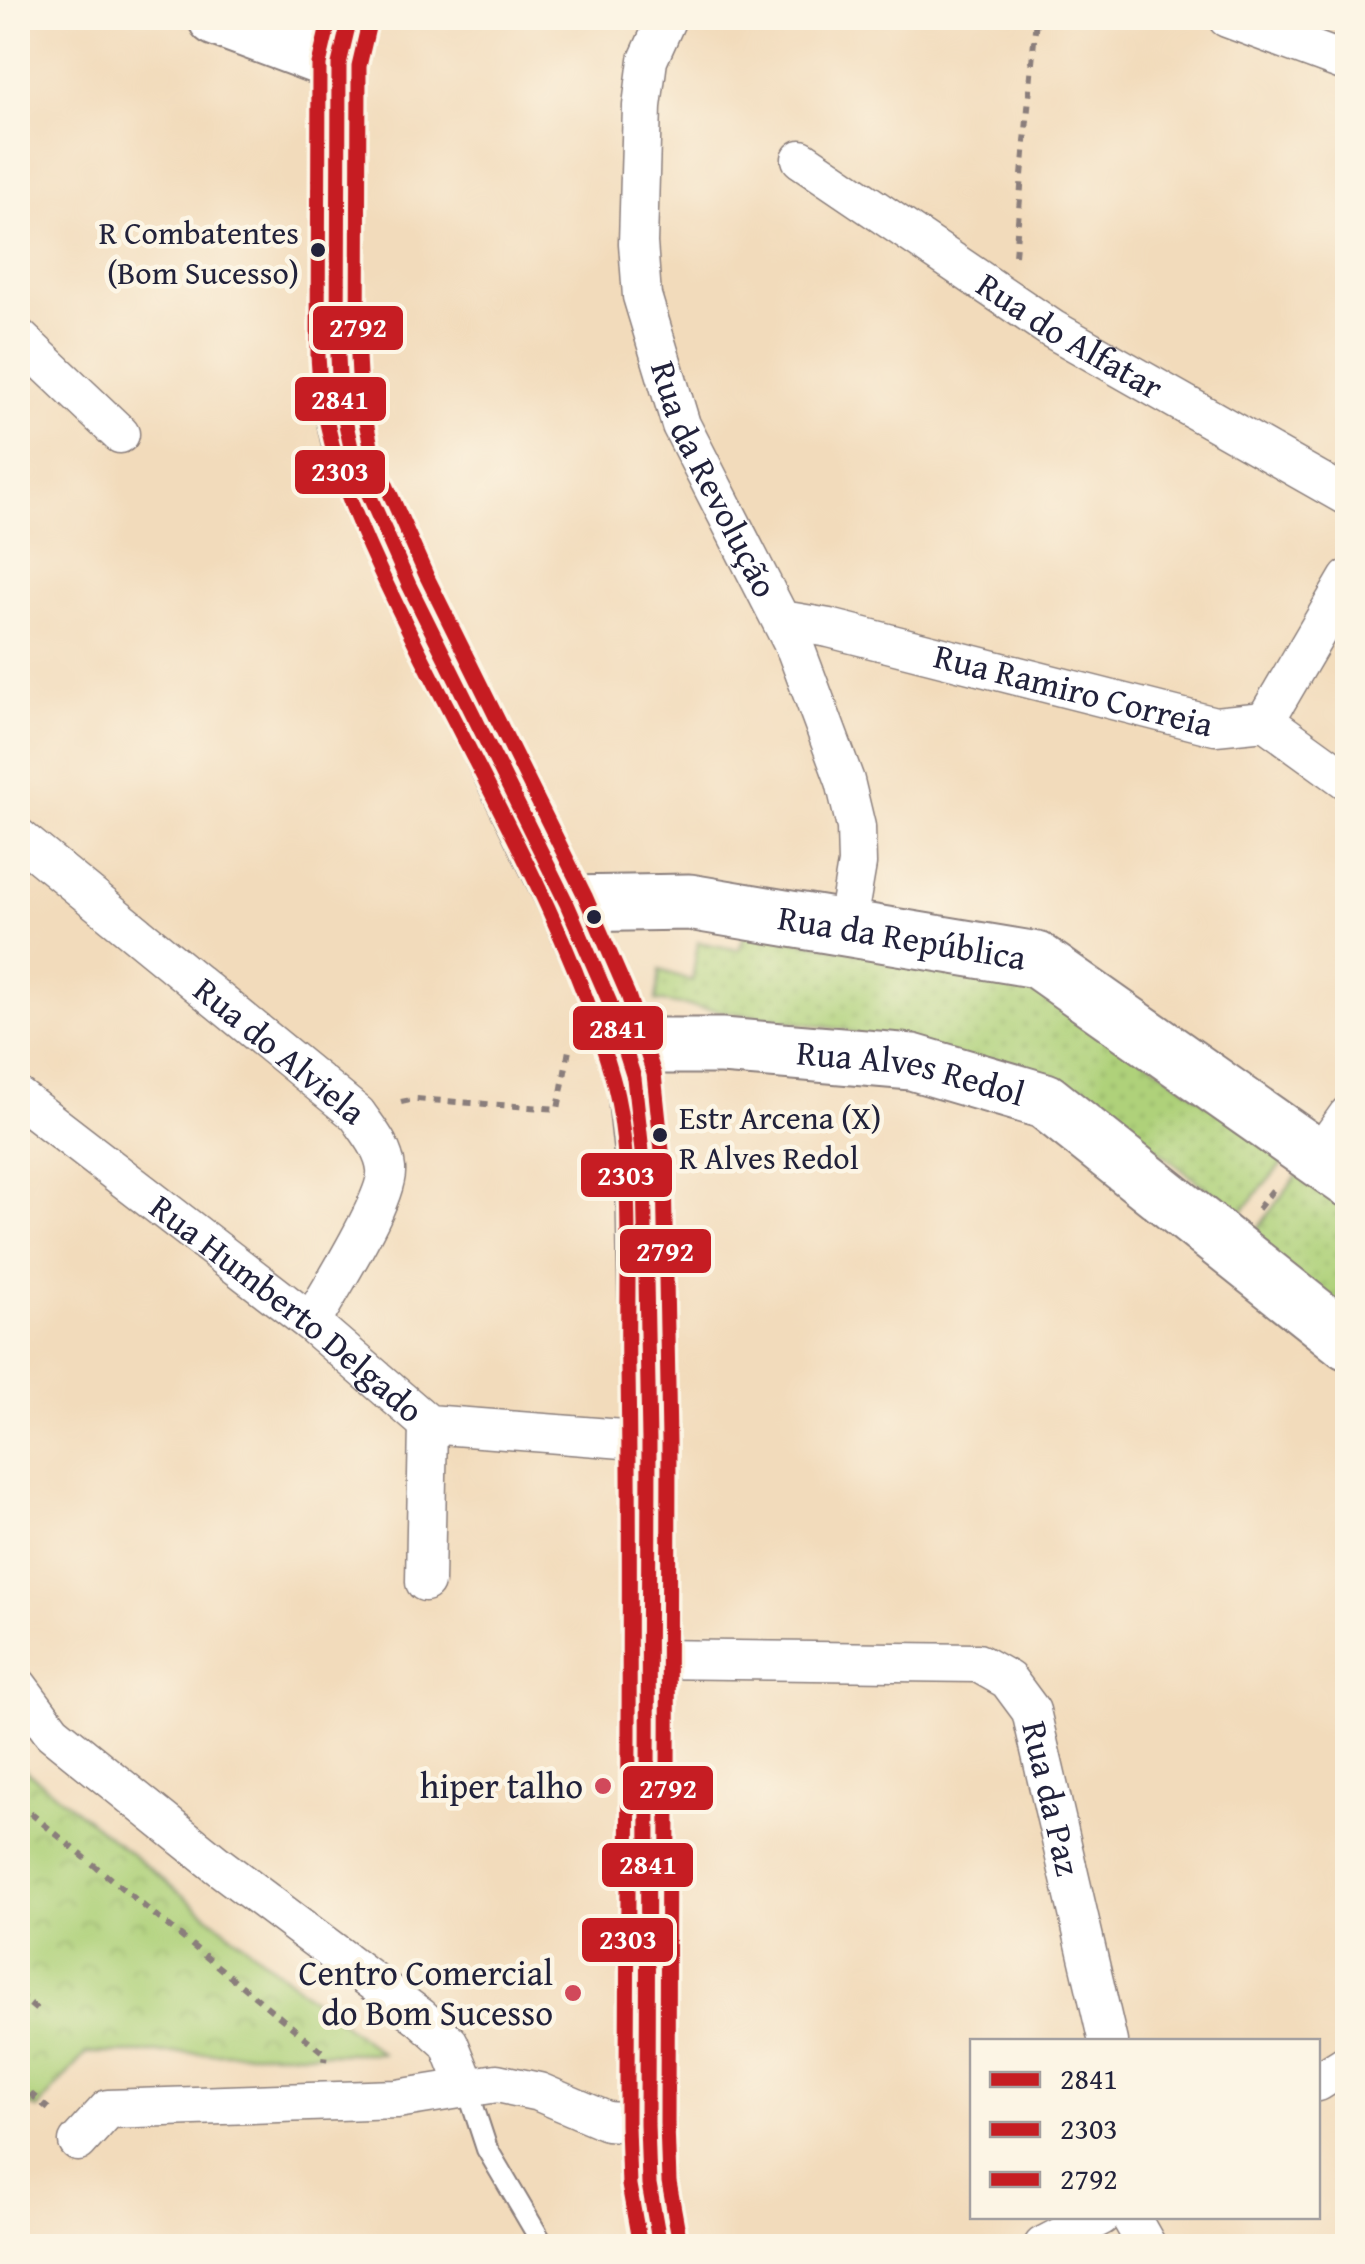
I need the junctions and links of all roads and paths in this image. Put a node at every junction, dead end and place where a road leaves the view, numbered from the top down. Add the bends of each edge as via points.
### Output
1 (216, 18) edge
2 (668, 18) edge
3 (1036, 18) edge
4 (1227, 18) edge
5 (344, 40) edge
6 (1348, 64) edge
7 (801, 158) dead end
8 (1011, 301) junction
9 (18, 337) edge
10 (120, 434) dead end
11 (1348, 498) edge
12 (1348, 579) edge
13 (782, 620) junction
14 (1265, 721) junction
15 (1348, 781) edge
16 (18, 837) edge
17 (567, 904) junction
18 (846, 928) junction
19 (618, 1024) junction
20 (18, 1097) edge
21 (356, 1114) junction
22 (1330, 1149) edge
23 (1229, 1246) junction
24 (312, 1324) junction
25 (1348, 1342) edge
26 (428, 1424) junction
27 (648, 1441) junction
28 (426, 1582) dead end
29 (651, 1658) junction
30 (18, 1686) edge
31 (18, 1802) edge
32 (18, 1994) edge
33 (38, 2010) dead end
34 (1107, 2039) edge
35 (1347, 2064) edge
36 (1320, 2081) edge
37 (468, 2088) junction
38 (321, 2102) junction
39 (647, 2124) junction
40 (78, 2142) dead end
41 (1094, 2219) edge
42 (1132, 2219) edge
43 (544, 2246) edge
44 (660, 2246) edge
45 (1042, 2246) edge
46 (1147, 2246) edge

1 - 5 street
2 - 13 street, Rua da Revolução via 648,60 642,106 642,296 681,425
3 - 8 path
4 - 6 street
5 - 17 street via 338,356 346,434 408,585
7 - 8 street, Rua do Alfatar
8 - 11 street, Rua do Alfatar
9 - 10 street
12 - 14 street
13 - 14 street, Rua Ramiro Correia via 1216,726
13 - 18 street, Rua da Revolução via 856,827
14 - 15 street, Rua Ramiro Correia
16 - 21 street, Rua do Alviela
17 - 18 street, Rua da República via 689,902
17 - 19 street
18 - 22 street, Rua da República via 1037,960
19 - 21 path via 572,1031 558,1109 415,1098
19 - 23 street, Rua Alves Redol via 722,1046 912,1062 1045,1101
19 - 27 street via 634,1078 644,1170
20 - 24 street, Rua Humberto Delgado
21 - 24 street, Rua do Alviela via 377,1143 386,1171 378,1201
22 - 23 path
23 - 25 street, Rua Alves Redol
24 - 26 street, Rua Humberto Delgado
26 - 27 street, Rua Humberto Delgado
26 - 28 street
27 - 29 street
29 - 34 street, Rua da Paz via 978,1663 1008,1680 1031,1711
29 - 39 street
30 - 37 street via 52,1732 420,2017 449,2043
31 - 38 path via 325,2054
32 - 33 path
35 - 36 street
37 - 38 street
37 - 39 street via 518,2084 607,2121
37 - 43 lane via 487,2149
38 - 40 street via 108,2109
39 - 44 street
41 - 45 street
42 - 46 street

